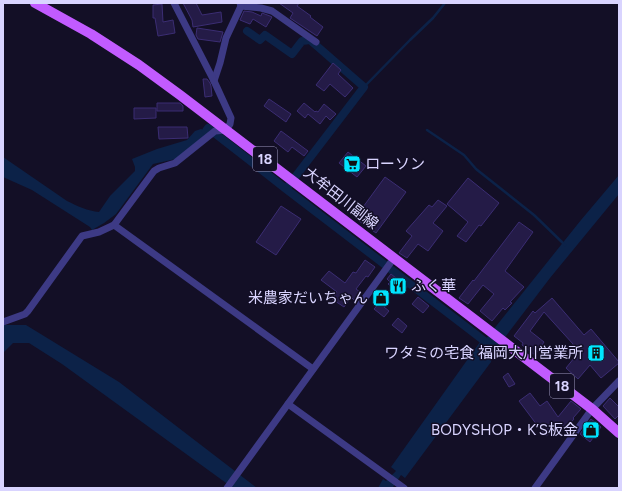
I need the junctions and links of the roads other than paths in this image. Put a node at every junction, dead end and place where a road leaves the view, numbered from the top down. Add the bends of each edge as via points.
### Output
1 (35, 3) edge
2 (174, 3) edge
3 (241, 5) edge
4 (316, 42) dead end
5 (214, 81) junction
6 (226, 130) junction
7 (114, 225) junction
8 (394, 258) junction
9 (3, 322) edge
10 (313, 369) junction
11 (619, 381) edge
12 (288, 404) junction
13 (592, 409) junction
14 (619, 433) edge
15 (402, 486) edge
16 (228, 487) edge
17 (535, 488) edge

1 - 6 main road, 大牟田川副線 / 18 via 92,34 139,65
2 - 5 street
3 - 4 street via 272,11
3 - 5 street via 226,38
5 - 6 street via 231,118
6 - 7 street via 215,131 175,163 154,171
6 - 8 main road, 大牟田川副線 / 18
7 - 9 street via 82,236 28,311
7 - 10 street
8 - 10 street
8 - 13 main road, 大牟田川副線 / 18
10 - 12 street
11 - 13 street
12 - 15 street
12 - 16 street
13 - 14 main road, 大牟田川副線 / 18
13 - 17 street

